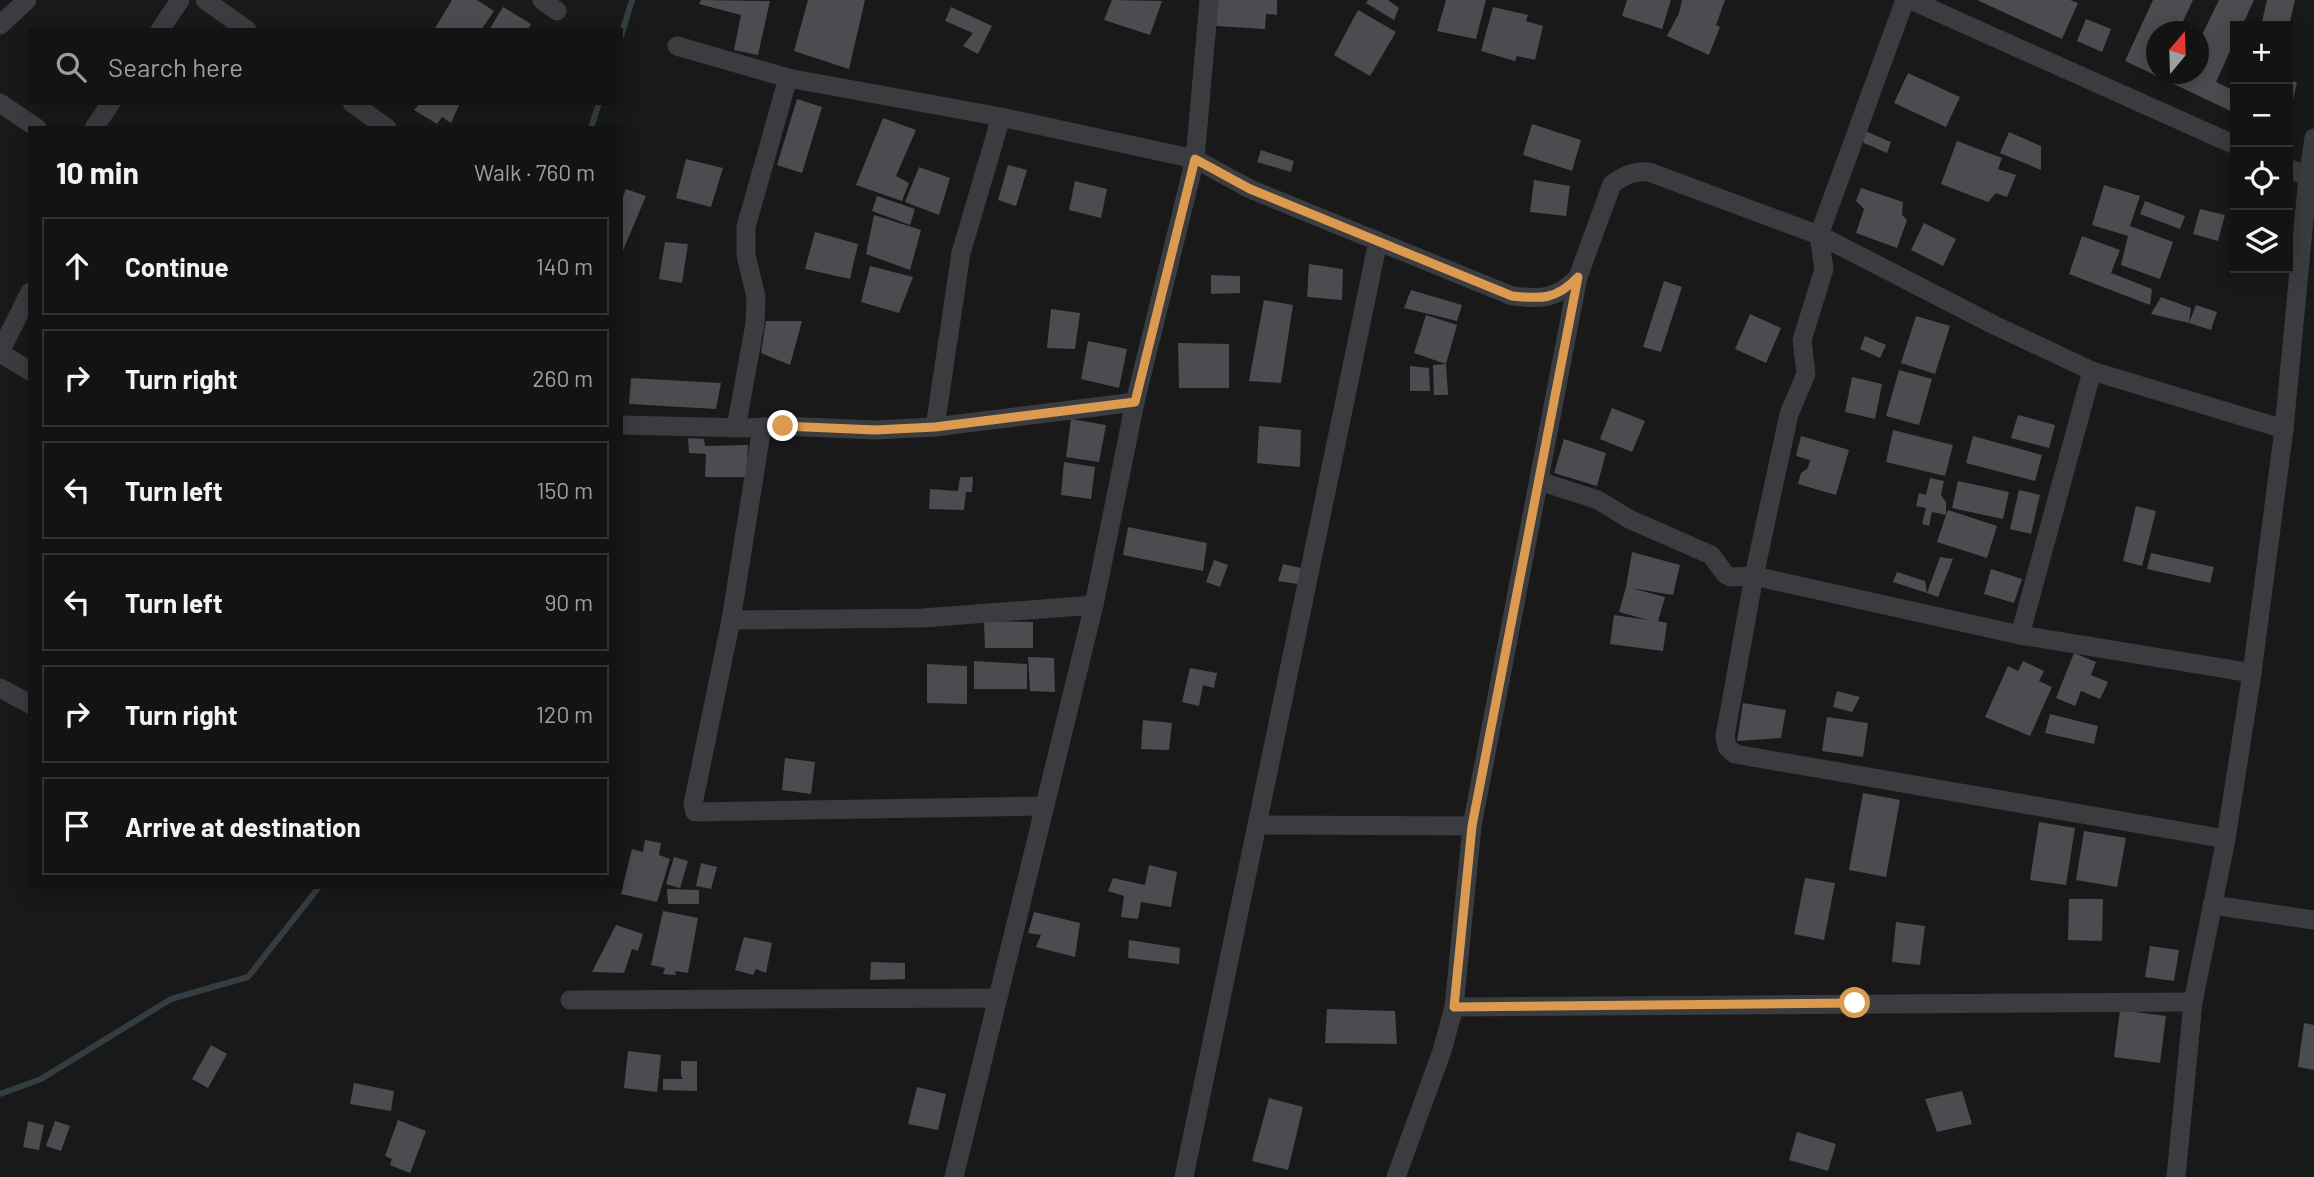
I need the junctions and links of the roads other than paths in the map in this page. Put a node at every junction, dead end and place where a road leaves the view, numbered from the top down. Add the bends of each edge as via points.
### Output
1 (27, 0) edge
2 (180, 0) edge
3 (205, 0) edge
4 (1209, 0) edge
5 (1905, 0) edge
6 (1911, 0) edge
7 (0, 25) edge
8 (161, 28) edge
9 (244, 28) edge
10 (677, 46) dead end
11 (788, 78) junction
12 (0, 103) edge
13 (110, 105) edge
14 (355, 105) edge
15 (1001, 117) junction
16 (34, 126) edge
17 (95, 126) edge
18 (384, 126) edge
19 (2314, 138) edge
20 (2230, 143) edge
21 (1195, 159) junction
22 (2293, 170) edge
23 (2308, 177) junction
24 (1819, 235) junction
25 (1378, 242) junction
26 (1578, 277) junction
27 (28, 296) edge
28 (0, 353) edge
29 (28, 370) edge
30 (2092, 371) junction
31 (1135, 402) junction
32 (623, 425) edge
33 (762, 426) junction
34 (935, 427) junction
35 (736, 428) junction
36 (2284, 429) junction
37 (1539, 481) junction
38 (1754, 576) junction
39 (1094, 605) junction
40 (732, 620) junction
41 (2020, 635) junction
42 (2252, 673) junction
43 (0, 688) edge
44 (28, 703) edge
45 (1045, 806) junction
46 (1257, 825) junction
47 (1472, 826) junction
48 (2226, 839) junction
49 (2212, 905) junction
50 (2314, 920) edge
51 (998, 998) junction
52 (570, 1000) dead end
53 (2193, 1002) junction
54 (1454, 1007) junction
55 (954, 1177) edge
56 (1184, 1177) edge
57 (1396, 1177) edge
58 (2176, 1177) edge

1 - 7 street
2 - 8 street
3 - 9 street
4 - 21 street
5 - 24 street
6 - 20 street
10 - 11 street
11 - 15 street
11 - 35 street via 746,227 755,324
12 - 16 street
13 - 17 street
14 - 18 street
15 - 21 street
15 - 34 street via 961,253
19 - 23 street
21 - 25 street via 1250,189
21 - 31 street
22 - 23 street
23 - 36 street
24 - 26 street via 1636,171 1612,184
24 - 30 street
24 - 38 street via 1825,269 1802,340 1806,373 1789,414
25 - 26 street via 1512,296 1540,299 1567,289
25 - 46 street
26 - 37 street
27 - 28 street
28 - 29 street
30 - 36 street
30 - 41 street
31 - 34 street
31 - 39 street
32 - 35 street
33 - 34 street
33 - 35 street
33 - 40 street
36 - 42 street
37 - 38 street via 1598,500 1629,519 1711,555 1726,575
37 - 47 street
38 - 41 street
38 - 48 street via 1725,736 1727,747 1735,754
39 - 40 street via 923,618
39 - 45 street
40 - 45 street via 695,813
41 - 42 street
42 - 48 street
43 - 44 street
45 - 51 street
46 - 47 street
46 - 56 street
47 - 54 street
48 - 49 street
49 - 50 street
49 - 53 street
51 - 52 street
51 - 55 street
53 - 54 street
53 - 58 street
54 - 57 street

